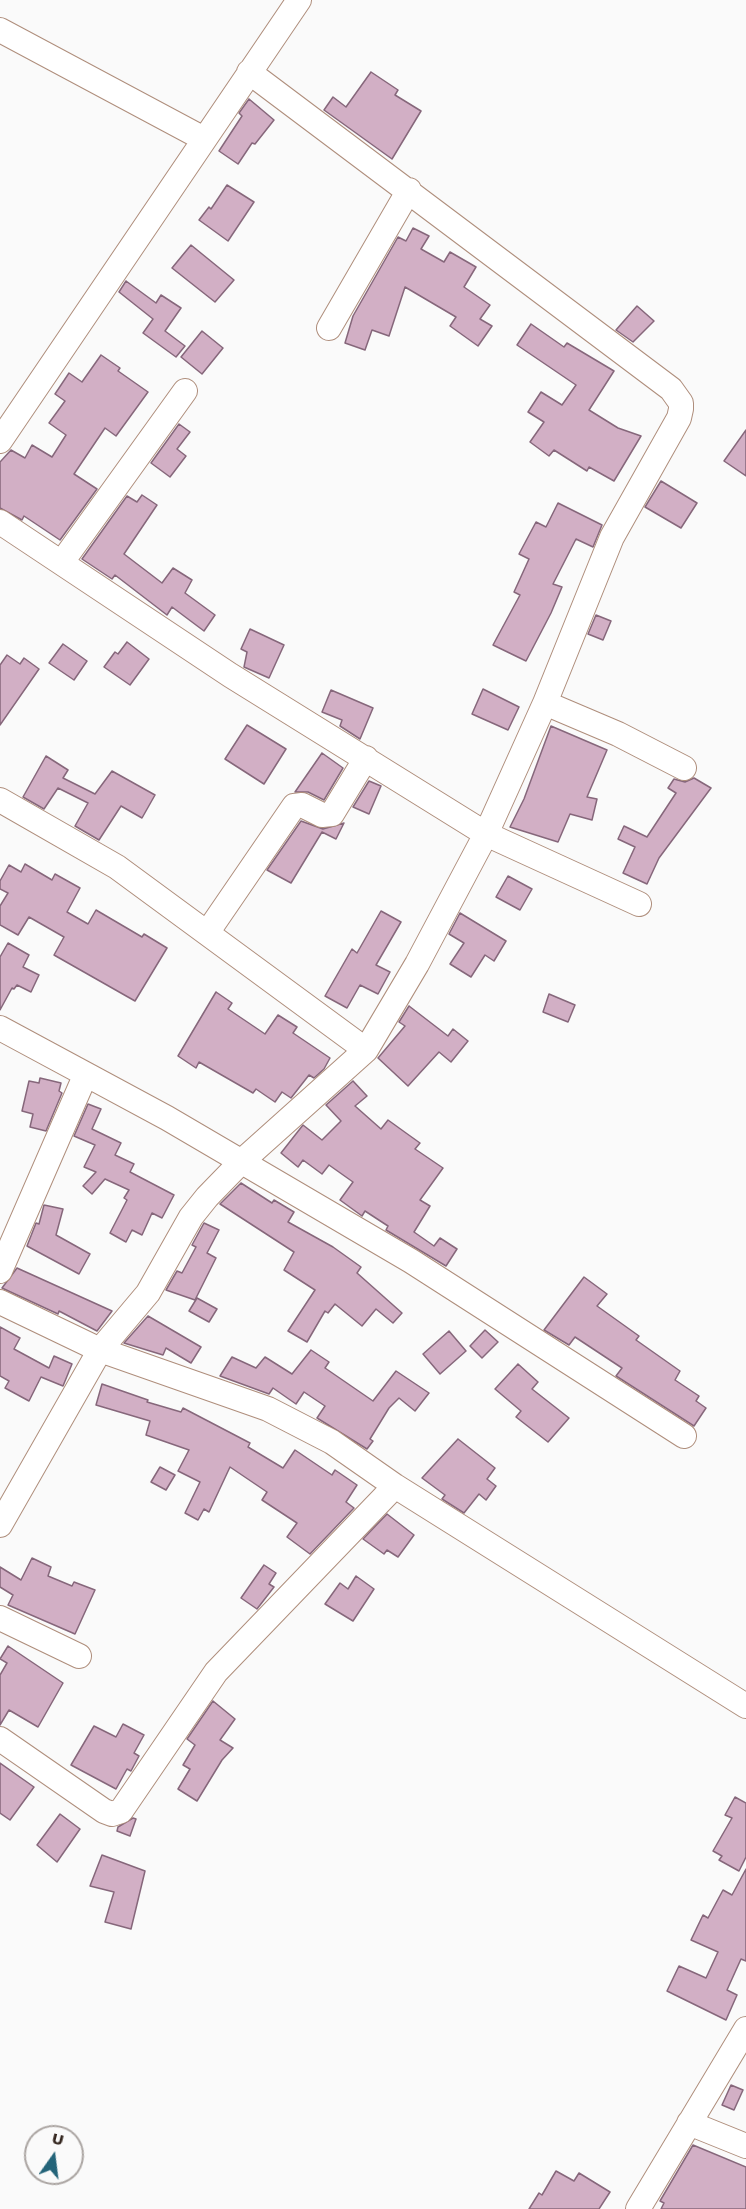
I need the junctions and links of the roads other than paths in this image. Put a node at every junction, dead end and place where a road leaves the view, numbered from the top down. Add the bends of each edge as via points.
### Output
1 (299, 0) edge
2 (0, 30) edge
3 (249, 72) junction
4 (204, 139) junction
5 (409, 190) junction
6 (329, 328) dead end
7 (185, 392) dead end
8 (0, 441) edge
9 (0, 522) edge
10 (62, 562) junction
11 (545, 703) junction
12 (366, 758) junction
13 (684, 768) dead end
14 (0, 800) edge
15 (486, 834) junction
16 (639, 904) dead end
17 (207, 933) junction
18 (0, 1028) edge
19 (366, 1050) junction
20 (86, 1076) junction
21 (241, 1162) junction
22 (0, 1271) edge
23 (0, 1302) edge
24 (100, 1350) junction
25 (684, 1436) dead end
26 (395, 1486) junction
27 (0, 1525) edge
28 (0, 1618) edge
29 (79, 1656) dead end
30 (746, 1706) edge
31 (0, 1739) edge
32 (746, 2029) edge
33 (689, 2123) junction
34 (746, 2146) edge
35 (638, 2209) edge

1 - 3 street
2 - 4 street
3 - 4 street
3 - 5 street
4 - 8 street
5 - 6 street
5 - 11 street via 671,389 681,403 679,418 612,537
7 - 10 street
9 - 10 street
10 - 12 street via 230,675
11 - 13 street
11 - 15 street
12 - 15 street
12 - 17 street via 332,814 322,815 294,806
14 - 17 street via 117,867
15 - 16 street
15 - 19 street
17 - 19 street
18 - 20 street
19 - 21 street
20 - 21 street
20 - 22 street
21 - 24 street via 191,1217 148,1293
21 - 25 street via 411,1261
23 - 24 street
24 - 26 street via 268,1409 332,1442
24 - 27 street
26 - 30 street
26 - 31 street via 216,1672 121,1811 104,1811
28 - 29 street
32 - 33 street
33 - 34 street
33 - 35 street

